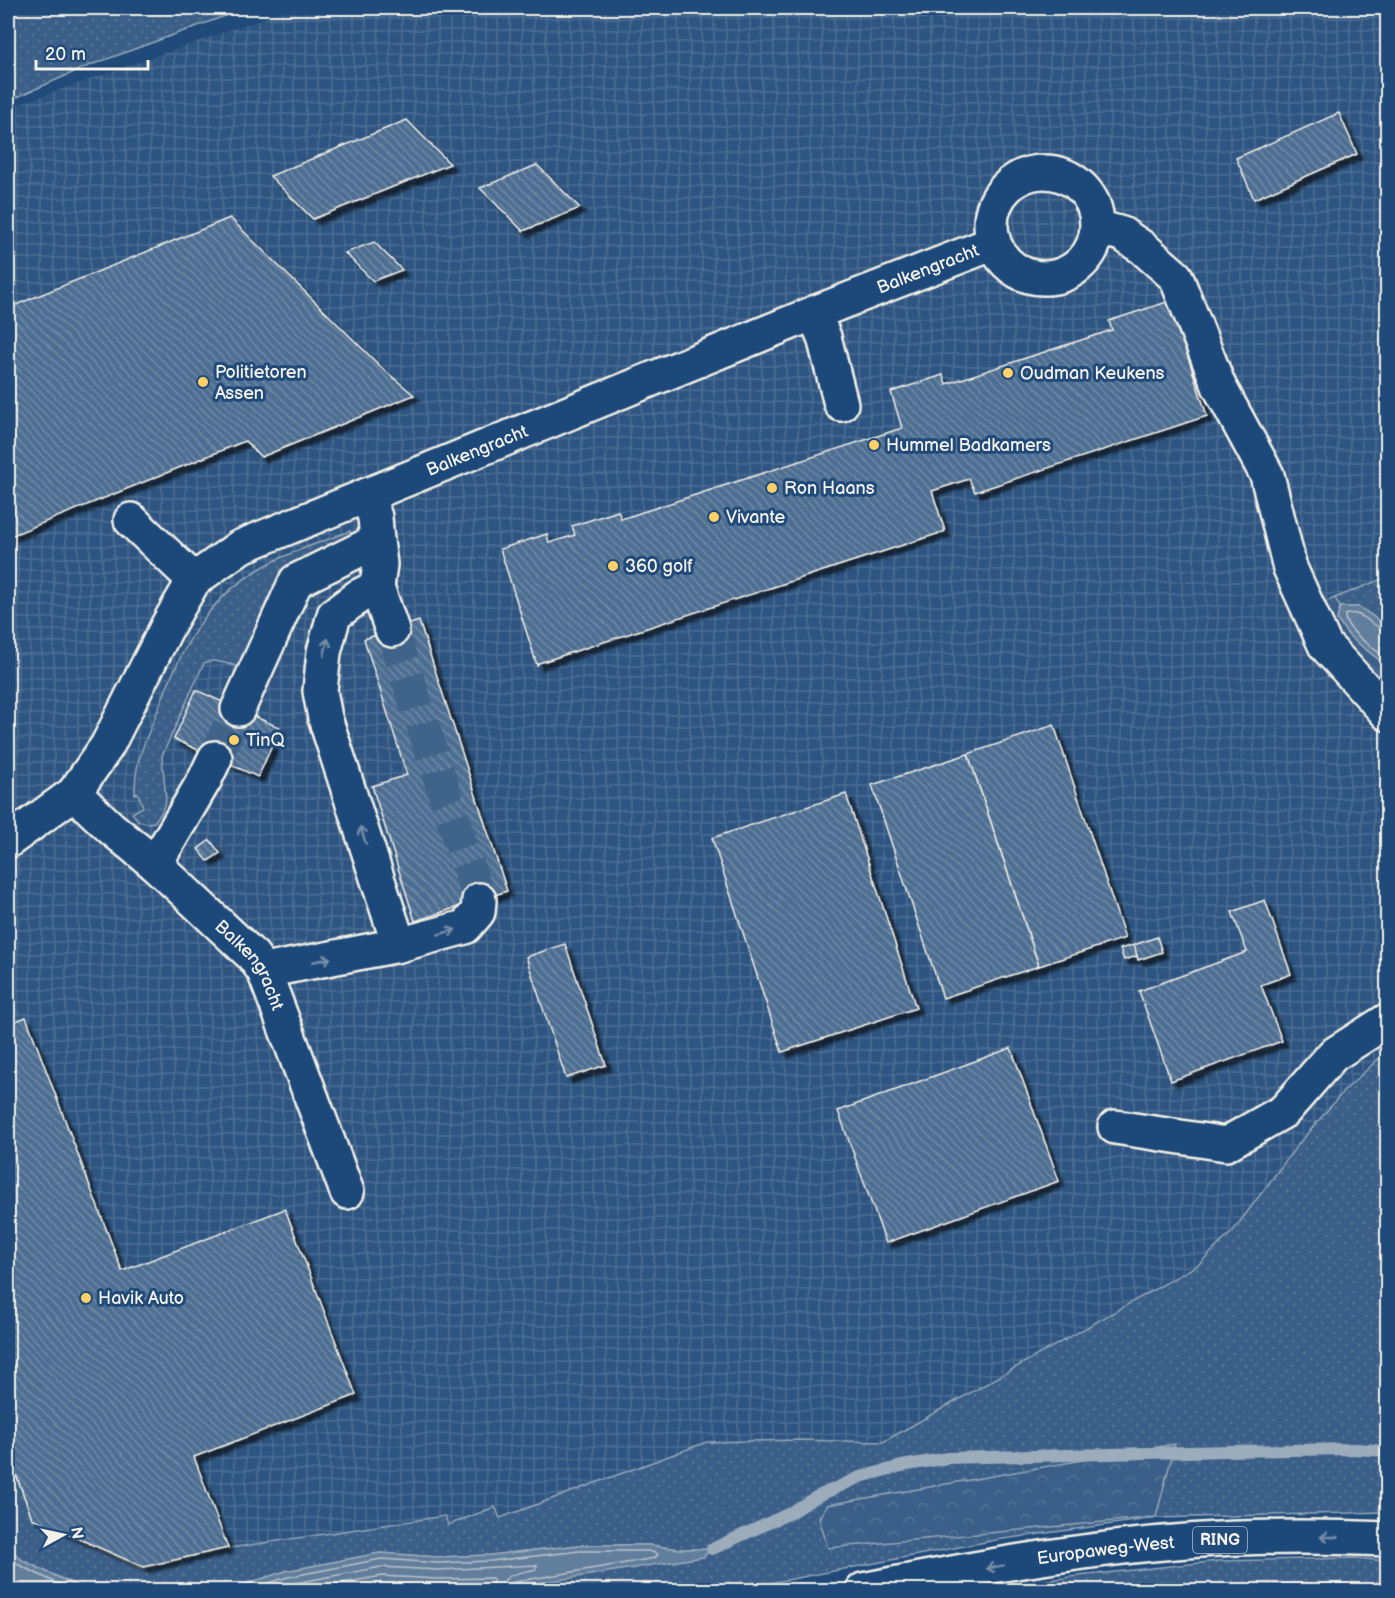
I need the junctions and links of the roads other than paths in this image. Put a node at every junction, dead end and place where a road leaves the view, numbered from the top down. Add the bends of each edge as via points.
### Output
1 (1097, 227) junction
2 (994, 243) junction
3 (814, 313) junction
4 (842, 404) dead end
5 (368, 495) junction
6 (131, 520) dead end
7 (377, 541) junction
8 (194, 580) junction
9 (377, 587) junction
10 (392, 630) tunnel mouth
11 (238, 709) tunnel mouth
12 (1388, 714) edge
13 (215, 758) tunnel mouth
14 (74, 793) junction
15 (9, 838) edge
16 (155, 864) junction
17 (479, 900) tunnel mouth
18 (399, 945) junction
19 (267, 979) junction
20 (1388, 1020) edge
21 (1115, 1127) dead end
22 (347, 1192) dead end
23 (1388, 1539) edge
24 (863, 1590) edge

1 - 2 street, Balkengracht via 1093,247 1080,264 1062,275 1042,278 1021,273 1004,261
1 - 2 street, Balkengracht via 1094,206 1084,189 1067,176 1047,171 1030,173 1001,193 993,208 990,226
1 - 12 street via 1122,234 1176,277 1219,386 1267,475 1290,568 1325,645
2 - 3 street, Balkengracht
3 - 4 street
3 - 5 street, Balkengracht
5 - 7 street
5 - 8 street, Balkengracht via 240,547
6 - 8 street
7 - 9 street
7 - 11 street via 296,581
8 - 14 street, Balkengracht via 107,746
9 - 10 street
18 -> 9 street via 320,691 324,652 334,615
13 - 16 street
14 - 15 street, Balkengracht
14 - 16 street, Balkengracht
16 - 19 street, Balkengracht via 253,956
18 -> 17 street via 465,927 478,912
19 -> 18 street
19 - 22 street, Balkengracht
20 - 21 street via 1333,1055 1284,1111 1226,1144
23 -> 24 street, Europaweg-West / RING via 1271,1537 1176,1542 1053,1556

